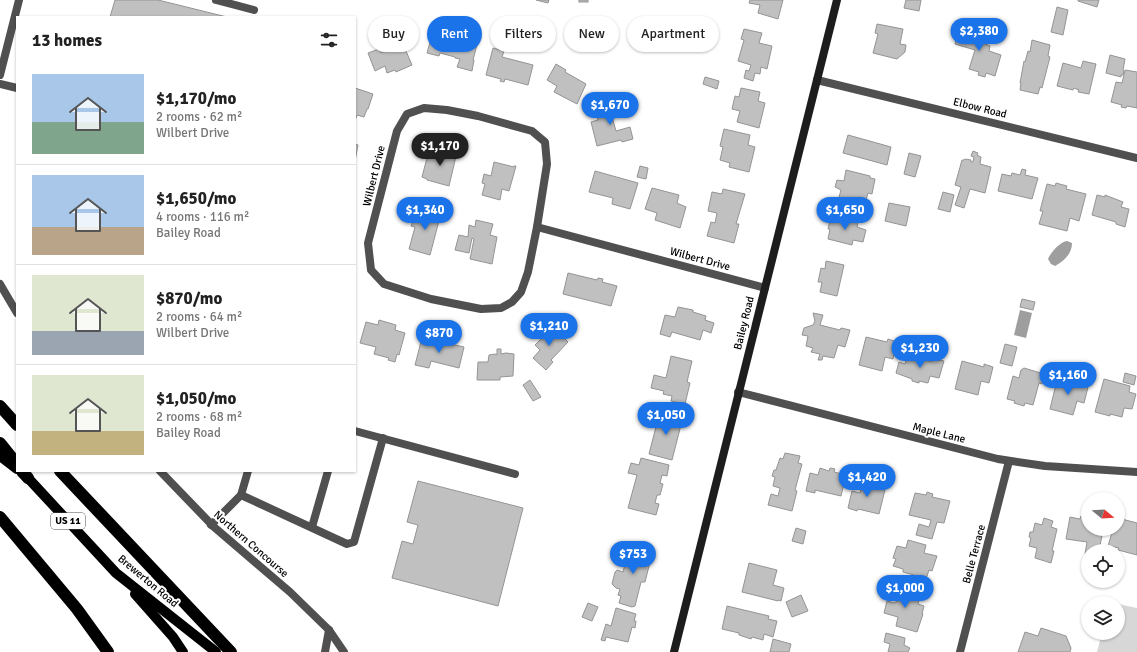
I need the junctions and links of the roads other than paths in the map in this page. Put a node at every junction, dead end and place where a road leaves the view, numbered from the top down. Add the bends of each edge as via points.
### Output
1 (19, 0) edge
2 (216, 0) edge
3 (837, 0) edge
4 (254, 10) dead end
5 (0, 75) edge
6 (817, 80) junction
7 (0, 84) edge
8 (16, 88) edge
9 (1137, 158) edge
10 (537, 227) junction
11 (0, 284) edge
12 (765, 288) junction
13 (16, 311) edge
14 (738, 392) junction
15 (0, 406) edge
16 (16, 424) edge
17 (356, 431) edge
18 (383, 438) junction
19 (0, 443) edge
20 (0, 456) edge
21 (1009, 461) junction
22 (16, 463) edge
23 (16, 468) edge
24 (22, 472) edge
25 (61, 472) edge
26 (161, 472) edge
27 (248, 472) edge
28 (328, 472) edge
29 (1137, 472) edge
30 (515, 474) dead end
31 (242, 495) junction
32 (0, 517) edge
33 (211, 524) junction
34 (312, 528) junction
35 (116, 573) junction
36 (329, 630) junction
37 (108, 652) edge
38 (183, 652) edge
39 (216, 652) edge
40 (232, 652) edge
41 (325, 652) edge
42 (344, 652) edge
43 (674, 652) edge
44 (960, 652) edge

1 - 5 street
2 - 4 street
3 - 6 street, Bailey Road
6 - 9 street, Elbow Road
6 - 12 street, Bailey Road
7 - 8 street
10 - 10 street, Wilbert Drive via 528,272 521,292 512,302 501,308 481,309 431,299 384,284 371,270 368,243 397,131 407,114 424,108 478,116 532,132 545,142 547,164
10 - 12 street, Wilbert Drive
11 - 13 street
12 - 14 street, Bailey Road
14 - 21 street, Maple Lane
14 - 43 street, Bailey Road
15 - 16 highway
17 - 18 street
18 - 30 street
18 - 34 street via 354,542 347,544
19 - 22 highway
20 - 23 main road, Brewerton Road / US 11
21 - 29 street, Maple Lane
21 - 44 street, Belle Terrace
24 - 35 main road, Brewerton Road / US 11
25 - 40 highway
26 - 33 street, Northern Concourse
27 - 31 street
28 - 34 street
31 - 33 street
31 - 34 street
32 - 37 highway via 77,609
33 - 36 street, Northern Concourse via 290,592
35 - 38 main road via 173,637
35 - 39 main road, Brewerton Road / US 11
36 - 41 street
36 - 42 street, Northern Concourse

